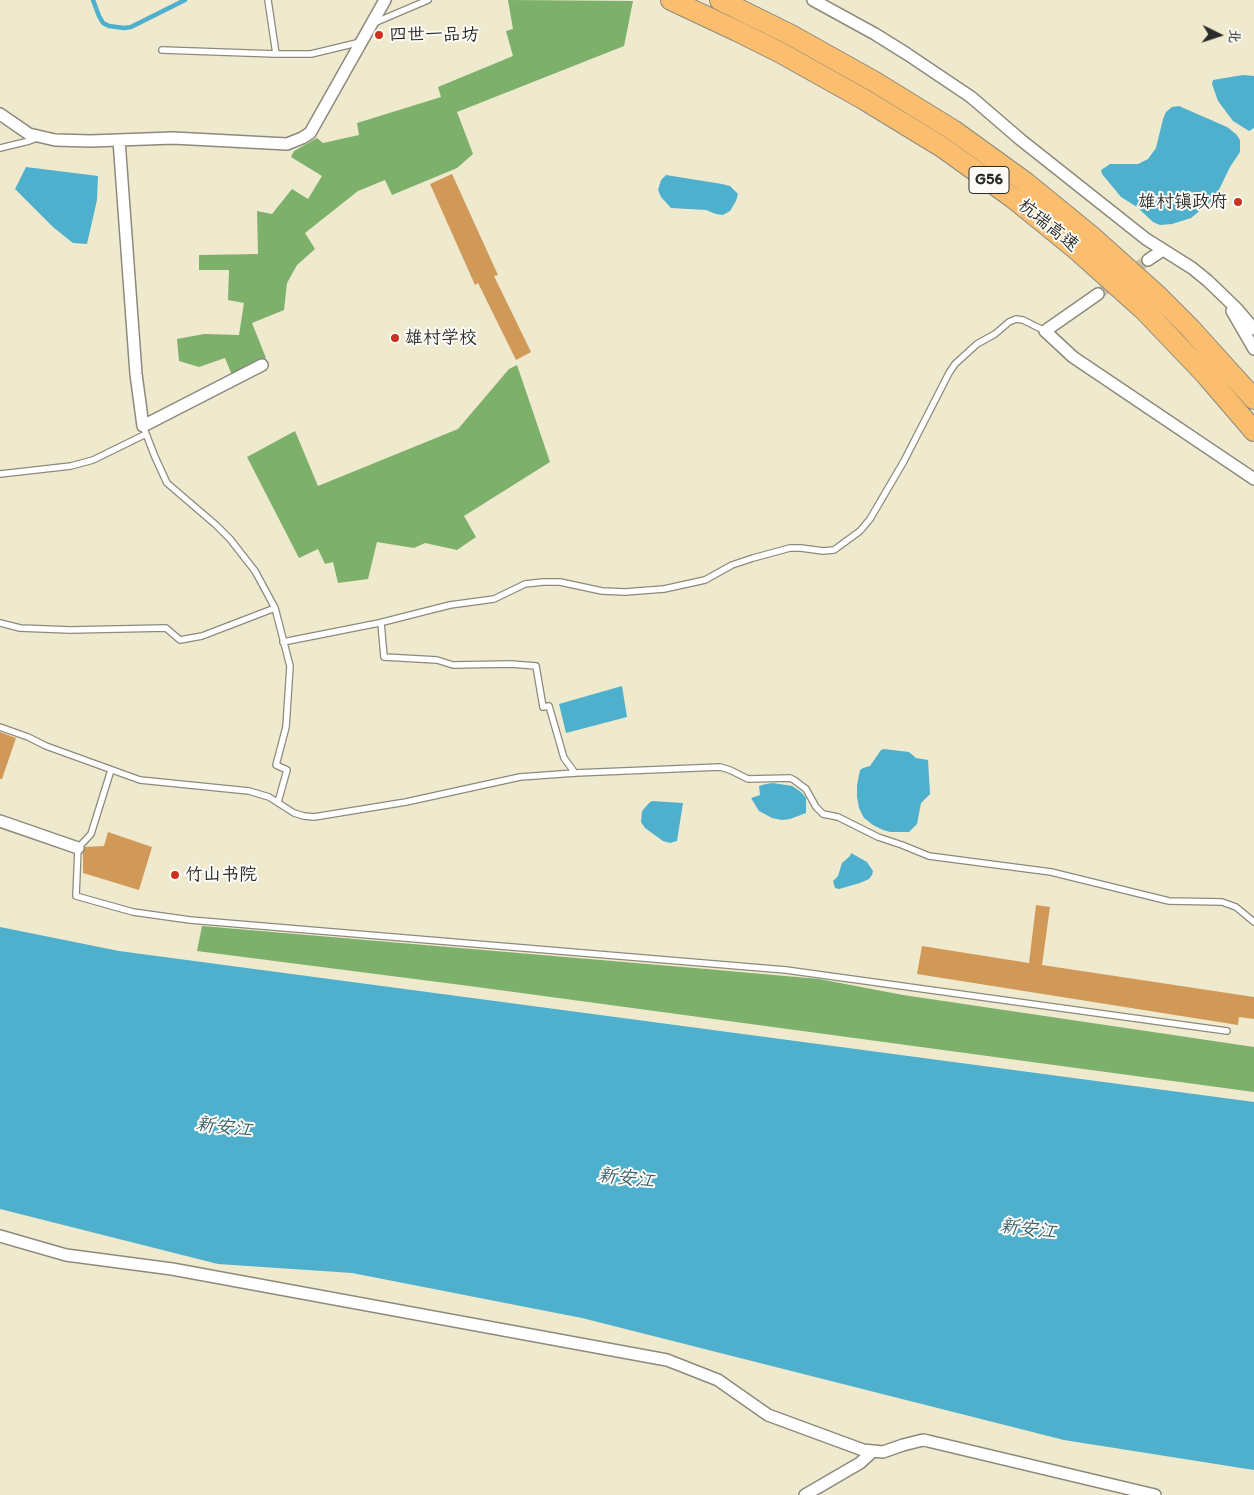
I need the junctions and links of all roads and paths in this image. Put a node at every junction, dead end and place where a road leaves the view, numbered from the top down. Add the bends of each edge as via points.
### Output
1 (268, 0) edge
2 (385, 0) edge
3 (428, 0) edge
4 (670, 0) edge
5 (720, 0) edge
6 (813, 0) edge
7 (371, 24) junction
8 (361, 42) junction
9 (162, 50) dead end
10 (276, 54) junction
11 (0, 114) edge
12 (39, 137) junction
13 (119, 140) junction
14 (0, 148) edge
15 (1163, 250) junction
16 (1148, 260) tunnel mouth
17 (1098, 294) tunnel mouth
18 (1223, 295) junction
19 (1253, 325) edge
20 (1046, 331) junction
21 (1254, 348) edge
22 (262, 366) dead end
23 (1254, 399) edge
24 (145, 430) junction
25 (1254, 431) edge
26 (0, 474) edge
27 (1254, 479) edge
28 (275, 608) junction
29 (0, 623) edge
30 (380, 623) junction
31 (283, 642) junction
32 (0, 727) edge
33 (111, 770) junction
34 (575, 773) junction
35 (278, 802) junction
36 (0, 821) edge
37 (78, 848) junction
38 (1254, 922) edge
39 (1227, 1031) dead end
40 (0, 1236) edge
41 (872, 1452) junction
42 (805, 1495) edge
43 (1155, 1495) edge

1 - 10 lane
2 - 7 street
3 - 7 lane
4 - 25 highway, 杭瑞高速 / G56 via 782,53 865,100 942,147 1006,193 1144,310
5 - 23 highway, 杭瑞高速 / G56 via 875,82 953,130 1025,182 1158,296
6 - 15 street via 875,34 970,97 1146,240
7 - 8 street
8 - 10 lane via 311,54
8 - 13 street via 310,132 294,142 173,138
9 - 10 lane
11 - 12 street
12 - 13 street
12 - 14 lane
13 - 24 street via 136,374
15 - 16 street
15 - 18 street via 1192,268
17 - 20 street
18 - 19 street
18 - 21 street
20 - 27 street via 1073,357
20 - 30 lane via 1016,319 977,344 955,364 870,519 860,531 834,550 790,548 732,565 705,580 664,589 625,592 602,591 560,582 525,584 494,599 450,605
22 - 24 street
24 - 26 lane via 93,460 71,466
24 - 28 lane via 168,483 230,539 255,571
28 - 29 lane via 202,636 180,640 166,628 70,630 20,628
28 - 31 lane
30 - 31 lane
30 - 34 lane via 384,656 437,660 454,665 536,666 543,707 549,706 564,758
31 - 35 lane via 290,666 286,727 276,765 287,770
32 - 33 lane
33 - 35 lane via 140,780 248,791
33 - 37 lane via 91,834
34 - 35 lane via 520,777 406,802 314,817 294,813
34 - 38 lane via 720,767 748,779 790,778 806,789 824,814 929,856 1052,872 1169,901 1222,902 1236,907
36 - 37 street
37 - 39 lane via 76,896 133,912 190,920 786,970
40 - 41 street via 66,1255 172,1269 667,1360 718,1380 768,1415
41 - 42 street via 860,1463
41 - 43 street via 883,1452 923,1440

